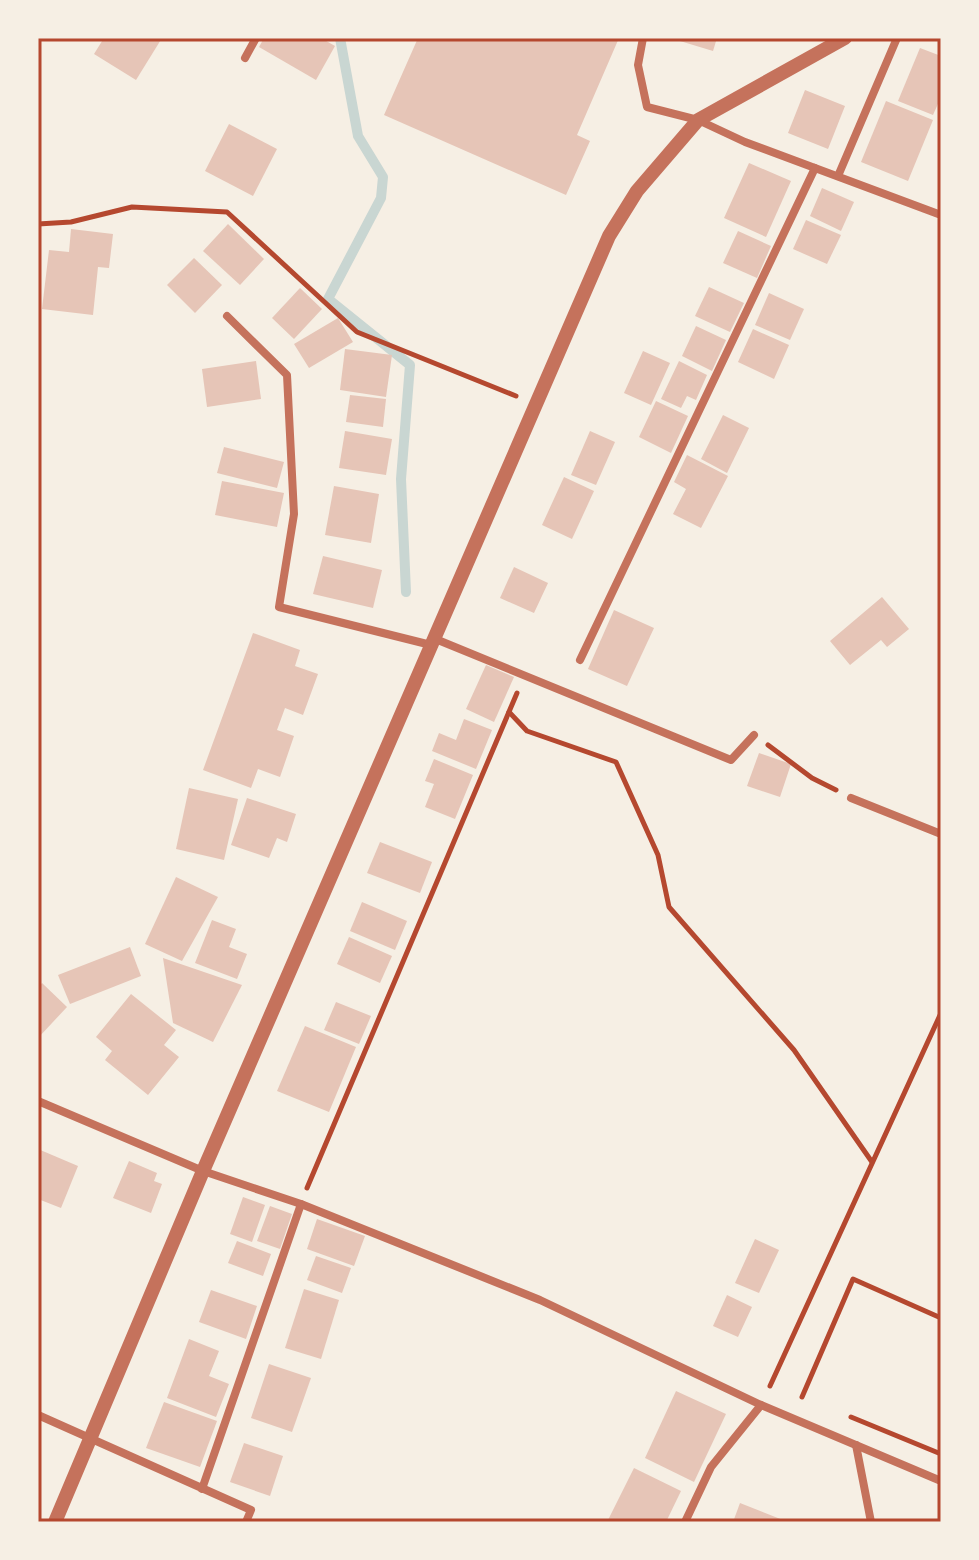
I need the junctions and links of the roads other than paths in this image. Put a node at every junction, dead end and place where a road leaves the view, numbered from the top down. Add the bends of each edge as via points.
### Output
1 (256, 38) edge
2 (643, 38) edge
3 (845, 38) edge
4 (897, 38) edge
5 (245, 58) dead end
6 (698, 120) junction
7 (815, 168) junction
8 (838, 176) junction
9 (941, 215) edge
10 (227, 316) dead end
11 (432, 642) junction
12 (580, 660) dead end
13 (754, 735) road end
14 (851, 798) road end
15 (941, 834) edge
16 (38, 1101) edge
17 (203, 1171) junction
18 (301, 1204) junction
19 (761, 1405) junction
20 (38, 1415) edge
21 (90, 1438) junction
22 (856, 1445) junction
23 (941, 1481) edge
24 (202, 1489) junction
25 (55, 1522) edge
26 (246, 1522) edge
27 (685, 1522) edge
28 (871, 1522) edge

1 - 5 street
2 - 6 street via 638,65 647,107
3 - 6 street
4 - 8 street
6 - 7 street
6 - 11 street via 637,191 609,236
7 - 8 street
7 - 12 street
8 - 9 street
10 - 11 street via 287,375 294,514 279,607
11 - 13 street via 731,760
11 - 17 street
14 - 15 street
16 - 17 street
17 - 18 street
17 - 21 street
18 - 19 street via 540,1300
18 - 24 street
19 - 22 street
19 - 27 street via 711,1467
20 - 21 street
21 - 24 street
21 - 25 street
22 - 23 street
22 - 28 street
24 - 26 street via 251,1510

